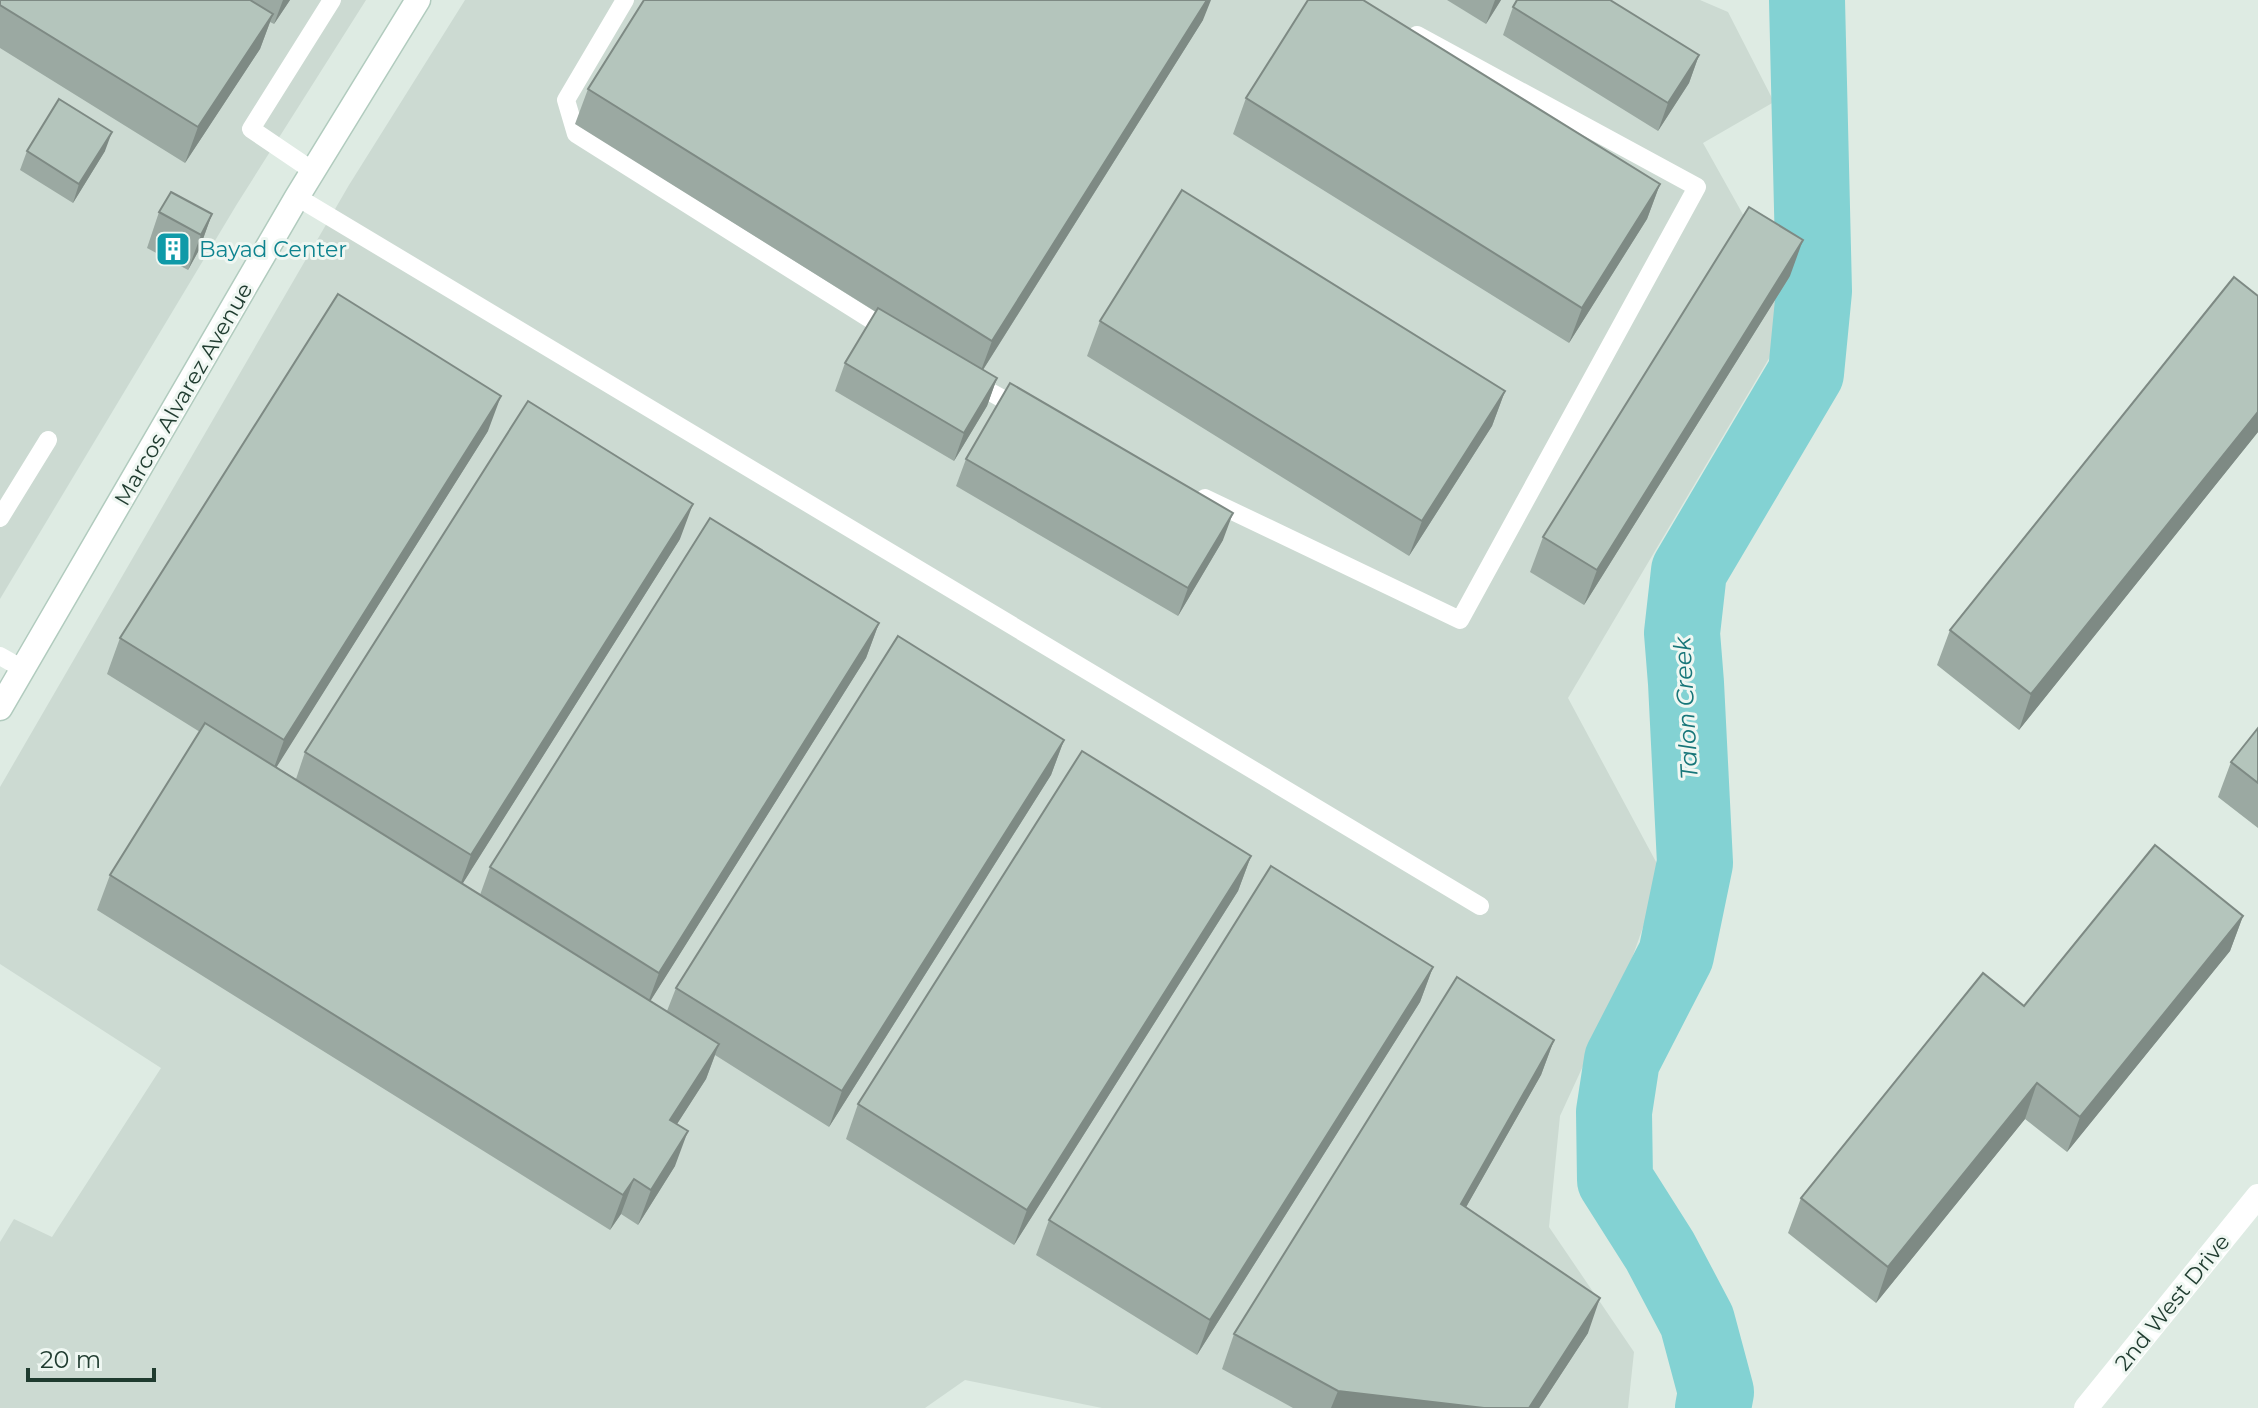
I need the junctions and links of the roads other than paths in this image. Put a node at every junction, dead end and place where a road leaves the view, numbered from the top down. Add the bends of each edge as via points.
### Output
1 (332, 0) edge
2 (418, 0) edge
3 (625, 0) edge
4 (1407, 30) edge
5 (313, 171) junction
6 (297, 197) junction
7 (907, 343) edge
8 (960, 376) edge
9 (1037, 418) edge
10 (48, 440) dead end
11 (1191, 492) edge
12 (0, 518) edge
13 (0, 656) edge
14 (23, 669) junction
15 (0, 708) edge
16 (1480, 906) dead end
17 (2258, 1196) edge
18 (2086, 1408) edge

1 - 5 lane via 251,129
2 - 5 main road, Marcos Alvarez Avenue
3 - 7 lane via 566,100 576,134
4 - 11 lane via 1697,187 1460,620
5 - 6 main road, Marcos Alvarez Avenue
6 - 14 main road, Marcos Alvarez Avenue
6 - 16 lane
8 - 9 lane
10 - 12 lane
13 - 14 lane
14 - 15 main road, Marcos Alvarez Avenue
17 - 18 main road, 2nd West Drive

